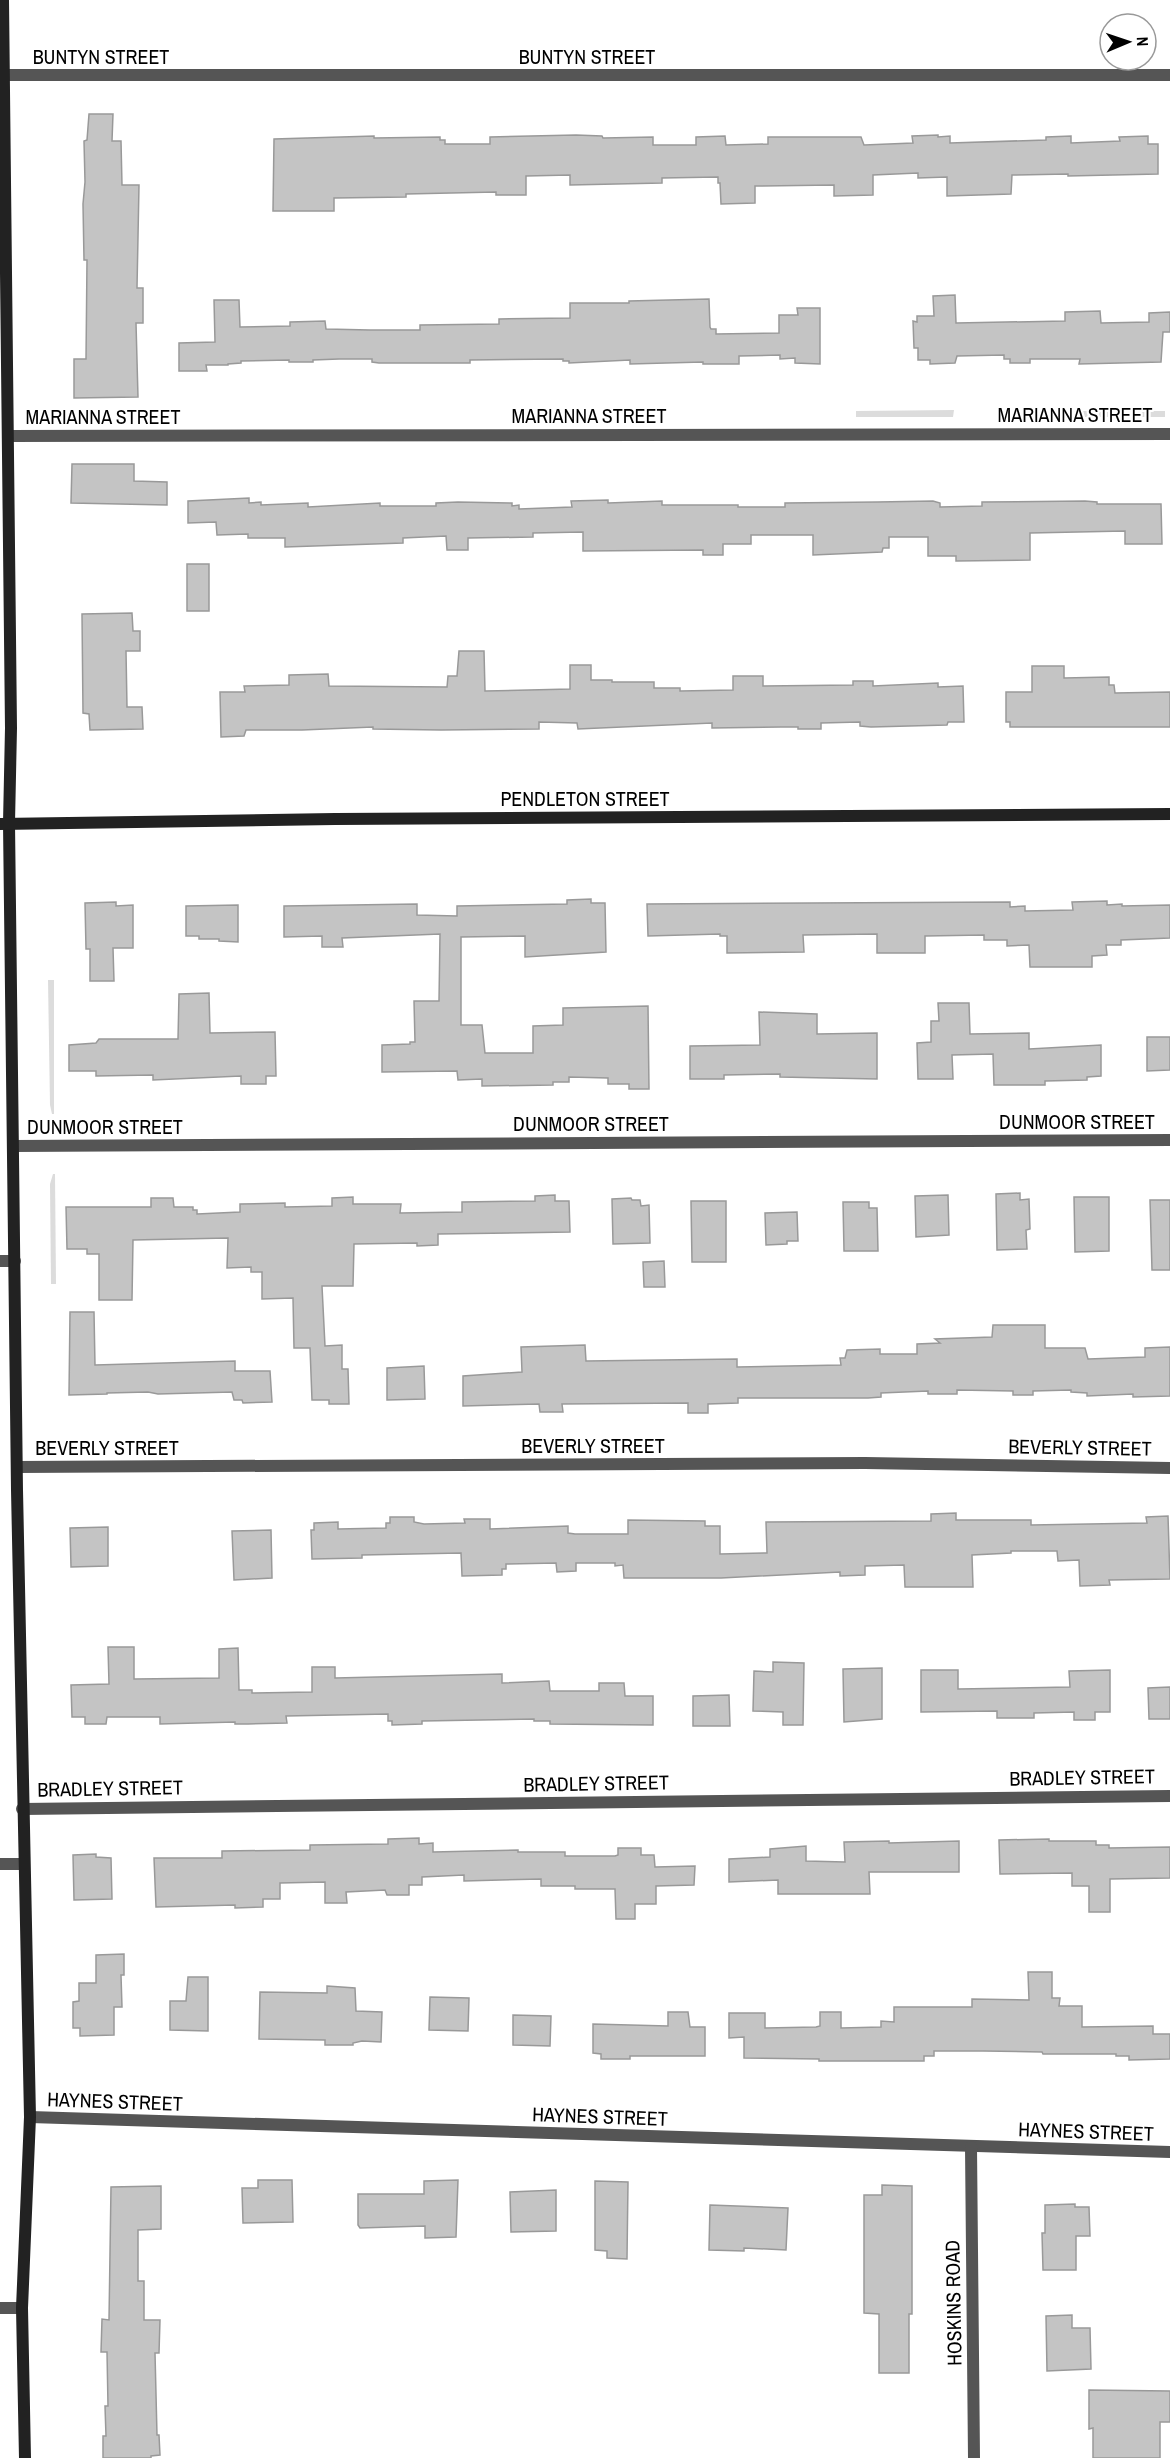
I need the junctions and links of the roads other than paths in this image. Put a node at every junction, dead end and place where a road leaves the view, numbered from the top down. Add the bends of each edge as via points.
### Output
1 (3, 0) edge
2 (4, 75) junction
3 (1170, 75) edge
4 (1170, 434) edge
5 (9, 436) junction
6 (1170, 814) edge
7 (4, 824) edge
8 (1170, 1140) edge
9 (13, 1146) junction
10 (0, 1261) edge
11 (15, 1261) junction
12 (17, 1467) junction
13 (1170, 1468) edge
14 (1170, 1796) edge
15 (22, 1809) junction
16 (0, 1864) edge
17 (23, 1864) junction
18 (30, 2117) junction
19 (971, 2147) junction
20 (1170, 2152) edge
21 (0, 2308) edge
22 (22, 2308) junction
23 (25, 2458) edge
24 (974, 2458) edge

1 - 2 main road
2 - 3 street, BUNTYN STREET
2 - 5 main road
4 - 5 street, MARIANNA STREET
5 - 7 main road via 11,728
6 - 7 main road, PENDLETON STREET
7 - 9 main road
8 - 9 street, DUNMOOR STREET
9 - 11 main road
10 - 11 street
11 - 12 main road
12 - 13 street, BEVERLY STREET via 865,1463
12 - 15 main road
14 - 15 street, BRADLEY STREET
15 - 17 main road
16 - 17 street
17 - 18 main road
18 - 19 street, HAYNES STREET
18 - 22 main road
19 - 20 street, HAYNES STREET
19 - 24 street, HOSKINS ROAD
21 - 22 street
22 - 23 main road

